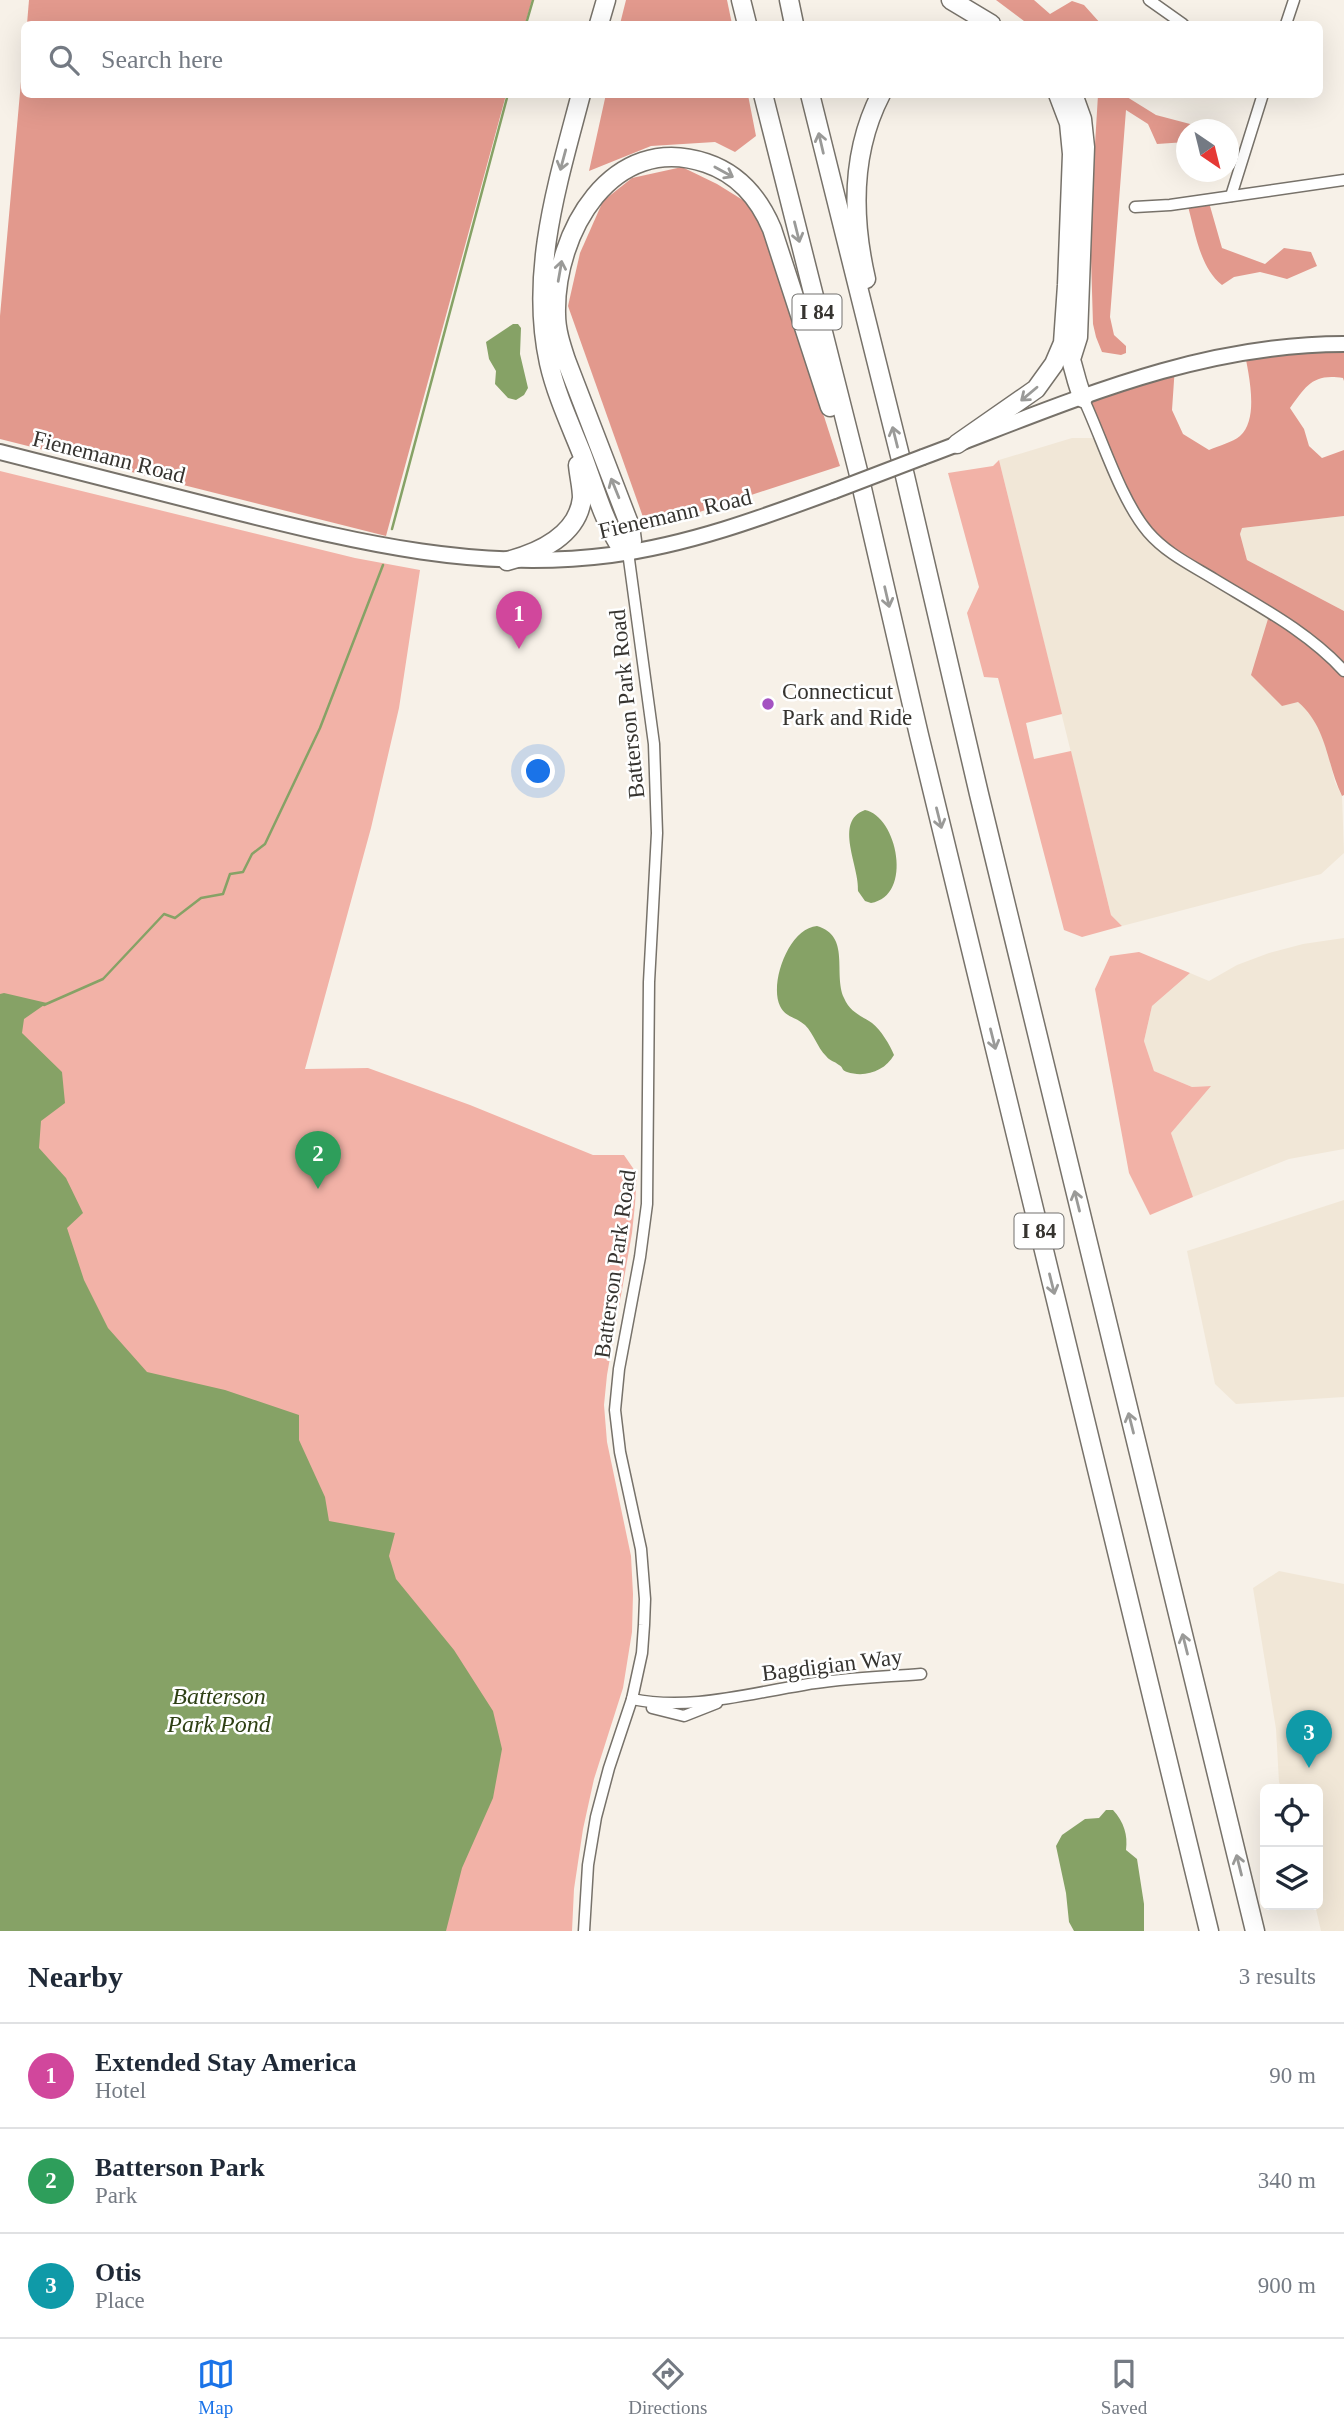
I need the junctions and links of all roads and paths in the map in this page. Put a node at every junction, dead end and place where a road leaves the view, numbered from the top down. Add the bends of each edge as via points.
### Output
1 (606, 0) edge
2 (741, 0) edge
3 (789, 0) edge
4 (951, 0) edge
5 (1149, 0) edge
6 (1294, 0) edge
7 (600, 21) edge
8 (746, 21) edge
9 (793, 21) edge
10 (986, 21) edge
11 (1179, 21) edge
12 (1287, 21) edge
13 (580, 98) edge
14 (764, 98) edge
15 (811, 98) edge
16 (879, 98) edge
17 (1060, 98) edge
18 (1074, 98) edge
19 (1262, 98) edge
20 (1344, 180) edge
21 (1231, 196) junction
22 (1135, 207) dead end
23 (1064, 337) junction
24 (1344, 344) edge
25 (873, 352) junction
26 (1072, 356) junction
27 (1083, 398) junction
28 (578, 444) junction
29 (957, 444) junction
30 (0, 452) edge
31 (872, 530) junction
32 (628, 552) junction
33 (508, 561) junction
34 (1344, 671) edge
35 (921, 1674) dead end
36 (632, 1699) junction
37 (584, 1931) edge
38 (1209, 1931) edge
39 (1255, 1931) edge

1 - 7 highway
2 - 8 highway
3 - 9 highway
4 - 10 highway
5 - 11 street
6 - 12 street
13 -> 28 highway via 550,216 542,298 551,370
14 -> 31 highway, I 84
25 -> 15 highway, I 84
16 - 25 highway via 867,128 856,185 859,242 873,317
17 - 23 highway via 1069,123 1072,155
18 - 26 highway via 1085,147 1078,338
19 - 21 street
20 - 21 street
21 - 22 street
23 - 26 highway
23 -> 29 highway via 1054,364 1036,389
24 - 27 main road, Fienemann Road via 1230,354 1165,369
39 -> 25 highway, I 84
26 - 27 highway
27 - 29 main road, Fienemann Road
27 - 34 street via 1130,505 1150,534 1177,556 1288,623
28 - 32 highway via 616,539
28 - 33 highway via 582,496 575,520 548,545
29 - 32 main road, Fienemann Road, bridge via 710,534
30 - 33 main road, Fienemann Road via 359,542
32 -> 31 highway via 630,526 566,360 556,302 568,242 591,202 618,174 663,159 691,159 726,172 764,211
31 -> 38 highway, I 84
32 - 33 main road, Fienemann Road
32 - 36 street, Batterson Park Road via 654,744 657,821 649,982 647,1204 615,1410 644,1574 643,1639
35 - 36 street, Bagdigian Way via 817,1683 748,1695 684,1717
36 - 37 street, Batterson Park Road via 596,1817

